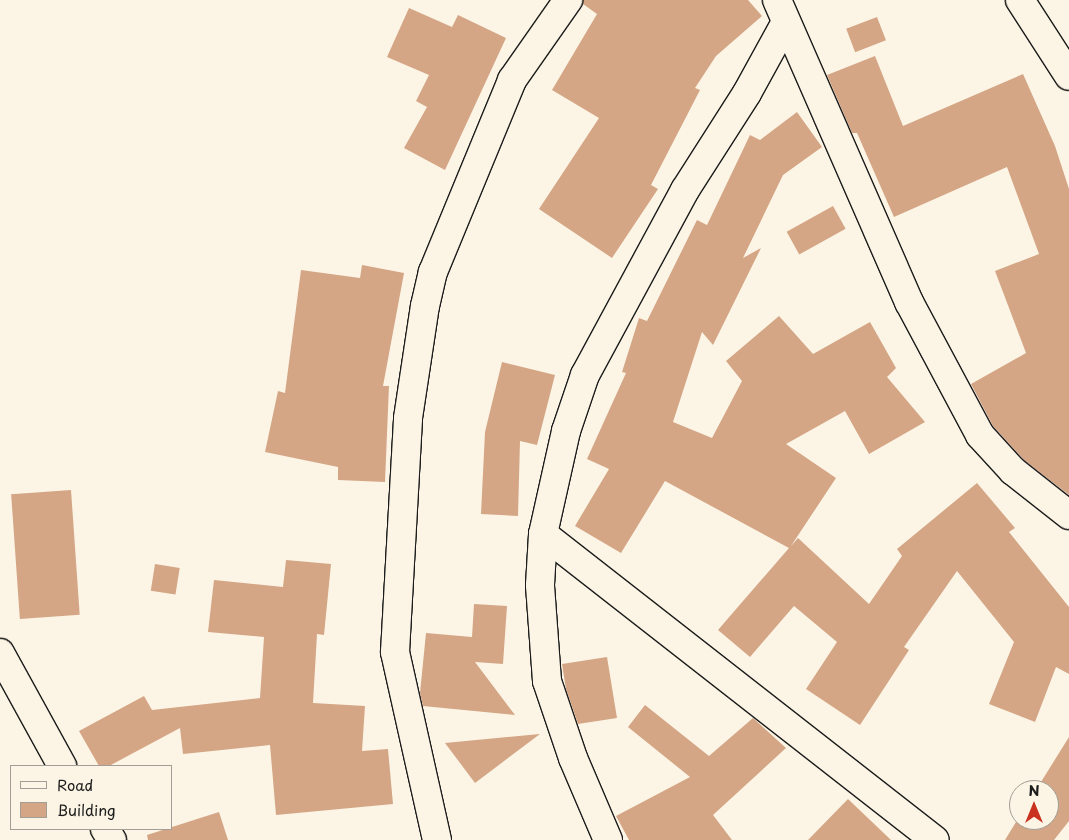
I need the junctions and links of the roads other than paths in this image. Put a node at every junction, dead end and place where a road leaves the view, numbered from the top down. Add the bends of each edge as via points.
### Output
1 (568, 0) edge
2 (1020, 0) edge
3 (781, 11) edge
4 (1069, 76) edge
5 (1069, 515) edge
6 (544, 534) junction
7 (0, 653) edge
8 (61, 765) edge
9 (437, 840) edge
10 (608, 840) edge
11 (934, 840) edge

1 - 9 street via 512,80 432,272 425,306 408,418 395,652
2 - 4 street
3 - 5 street via 909,302 980,435 1013,471
3 - 6 street via 747,92 685,190 585,374 566,432
6 - 10 street via 540,585 547,681 573,758
6 - 11 street
7 - 8 street

